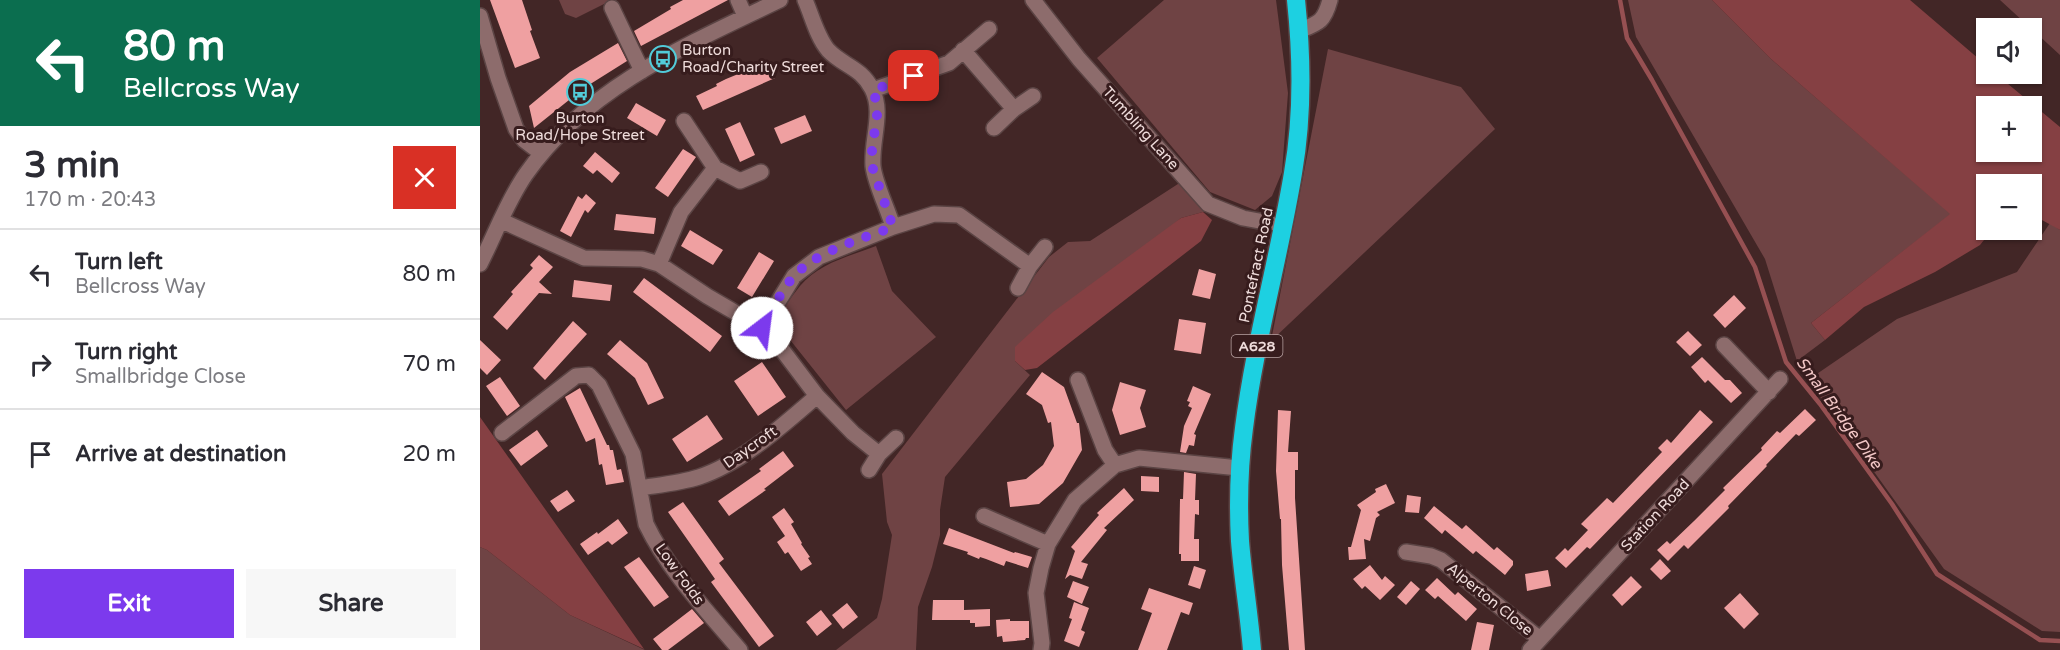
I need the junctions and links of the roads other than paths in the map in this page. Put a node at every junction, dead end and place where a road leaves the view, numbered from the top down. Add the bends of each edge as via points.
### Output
1 (738, 0) edge
2 (780, 0) edge
3 (805, 0) edge
4 (1033, 0) edge
5 (1296, 0) edge
6 (1330, 0) edge
7 (612, 8) dead end
8 (480, 16) edge
9 (746, 16) junction
10 (988, 29) dead end
11 (1299, 31) junction
12 (963, 51) junction
13 (642, 71) junction
14 (873, 90) junction
15 (1033, 96) dead end
16 (1014, 109) junction
17 (684, 121) dead end
18 (994, 128) dead end
19 (541, 153) junction
20 (714, 168) junction
21 (761, 172) dead end
22 (502, 220) junction
23 (1270, 223) dead end
24 (893, 227) junction
25 (1045, 247) dead end
26 (480, 264) edge
27 (659, 264) junction
28 (1030, 266) junction
29 (1018, 288) dead end
30 (762, 328) junction
31 (1724, 345) dead end
32 (1780, 379) dead end
33 (1078, 380) dead end
34 (1768, 392) junction
35 (817, 396) junction
36 (502, 433) dead end
37 (896, 438) dead end
38 (879, 454) junction
39 (1115, 465) junction
40 (1239, 468) junction
41 (869, 470) dead end
42 (640, 488) junction
43 (984, 516) dead end
44 (1048, 544) junction
45 (1406, 552) dead end
46 (1535, 645) edge
47 (740, 650) edge
48 (1041, 650) edge
49 (1252, 650) edge

1 - 9 street
2 - 9 street
3 - 14 street via 829,51 861,72
4 - 23 street, Tumbling Lane via 1079,59 1208,204 1243,218
5 - 11 highway, Pontefract Road / A628
6 - 11 street via 1321,22
7 - 13 street
8 - 19 street via 516,129
9 - 13 street
10 - 12 street
11 - 40 highway, Pontefract Road / A628 via 1298,133 1293,171 1262,318
12 - 14 street via 949,63
12 - 16 street
13 - 19 street via 595,101
14 - 24 street via 878,108 873,169
15 - 16 street
16 - 18 street
17 - 20 street
19 - 22 street
20 - 21 street via 740,181
20 - 27 street via 681,212
22 - 26 street
22 - 27 street via 584,258 642,259
24 - 28 street via 934,214 959,215
24 - 30 street via 806,266 784,290
25 - 28 street
27 - 30 street
28 - 29 street
30 - 35 street
31 - 34 street via 1748,360
32 - 34 street, Station Road
33 - 39 street via 1105,450
34 - 46 street, Station Road
35 - 38 street
35 - 42 street, Daycroft via 726,466 696,478
36 - 42 street, Low Folds via 576,376 589,375 600,385 624,433
37 - 38 street
38 - 41 street
39 - 40 street via 1139,458
39 - 44 street via 1075,500
40 - 49 highway, Pontefract Road / A628 via 1240,543
42 - 47 street, Low Folds via 651,535 690,591
43 - 44 street
44 - 48 street via 1036,593
45 - 46 street, Alperton Close via 1441,560

